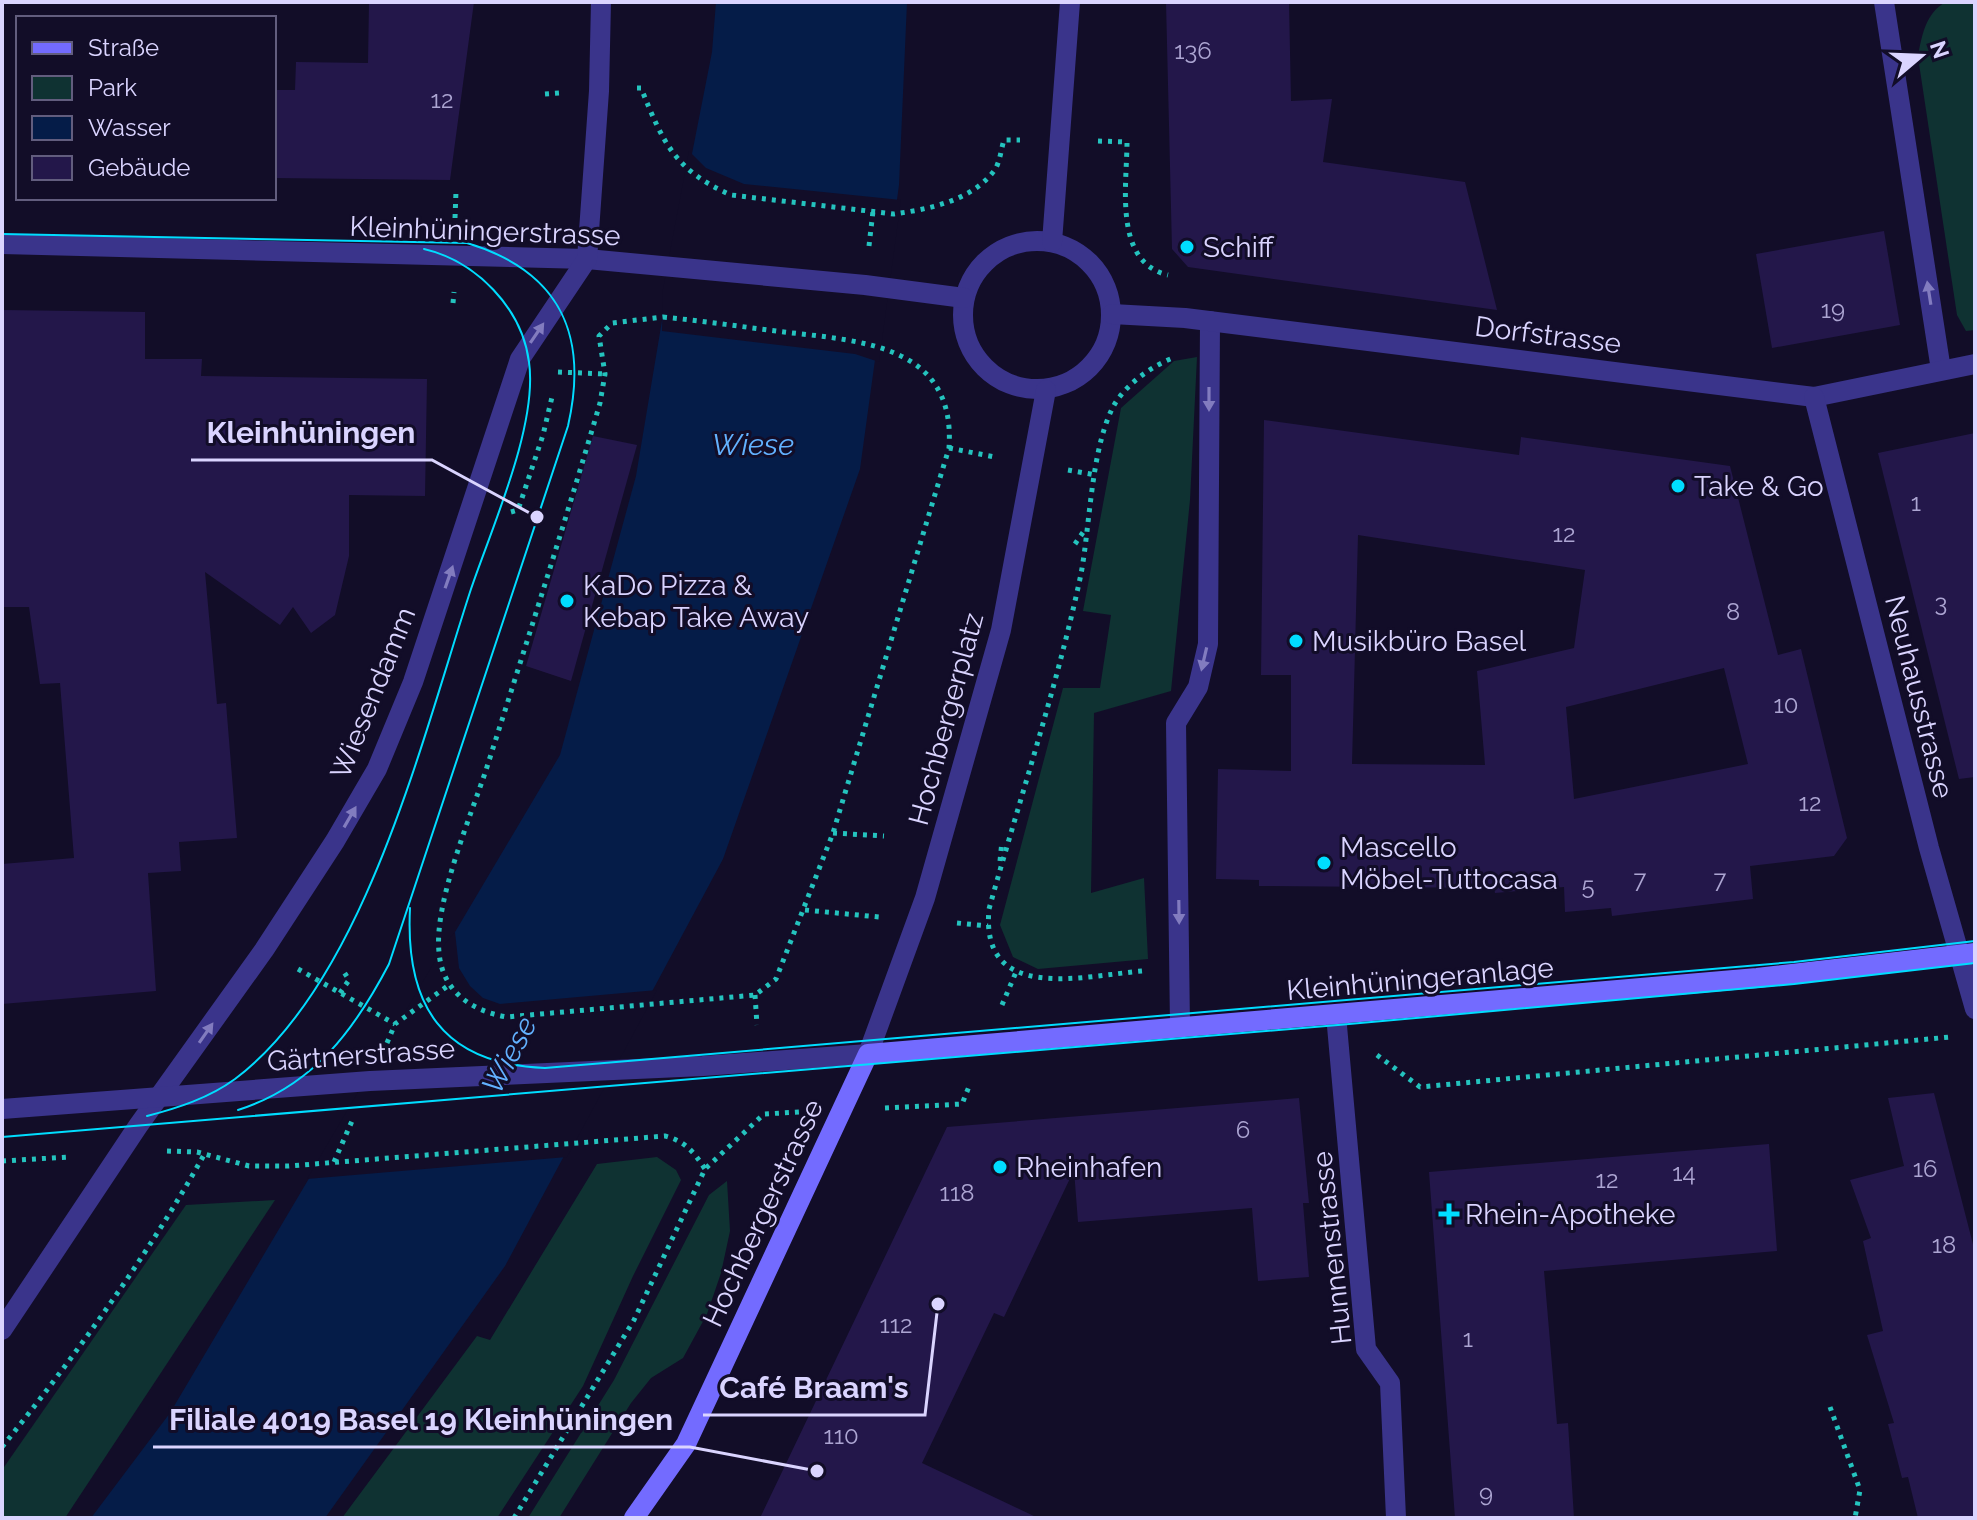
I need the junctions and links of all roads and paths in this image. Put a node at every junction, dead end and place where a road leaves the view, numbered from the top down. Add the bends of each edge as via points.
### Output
1 (601, 2) edge
2 (1070, 2) edge
3 (1884, 2) edge
4 (641, 88) dead end
5 (1004, 140) dead end
6 (1127, 142) dead end
7 (1052, 242) junction
8 (2, 244) edge
9 (587, 259) junction
10 (1179, 278) dead end
11 (964, 298) junction
12 (1112, 314) junction
13 (1210, 321) junction
14 (1181, 355) dead end
15 (1975, 364) edge
16 (1941, 370) junction
17 (554, 372) dead end
18 (1046, 390) junction
19 (1814, 397) junction
20 (510, 512) dead end
21 (1088, 524) junction
22 (1075, 544) dead end
23 (833, 833) junction
24 (884, 836) dead end
25 (1002, 841) dead end
26 (998, 878) junction
27 (264, 950) junction
28 (1967, 954) edge
29 (1180, 968) junction
30 (344, 972) dead end
31 (449, 985) junction
32 (340, 993) junction
33 (1975, 1009) edge
34 (1336, 1015) junction
35 (1180, 1026) junction
36 (1959, 1036) dead end
37 (868, 1054) junction
38 (1420, 1087) dead end
39 (161, 1097) junction
40 (962, 1104) dead end
41 (919, 1107) dead end
42 (2, 1109) edge
43 (764, 1114) dead end
44 (205, 1153) dead end
45 (249, 1166) dead end
46 (705, 1169) junction
47 (2, 1330) edge
48 (1830, 1407) dead end
49 (2, 1447) edge
50 (514, 1518) edge
51 (634, 1518) edge
52 (1396, 1518) edge
53 (1855, 1518) edge

1 - 9 street, Wiesendamm
2 - 7 street
16 -> 3 street
4 - 5 path via 663,141 691,172 731,195 894,214 937,205 971,190 995,170
6 - 10 path via 1128,231 1134,249 1156,272
7 - 11 street via 1029,241 997,253 973,277
7 - 12 street via 1071,248 1101,276
8 - 9 street, Kleinhüningerstrasse
9 - 11 street, Kleinhüningerstrasse
27 -> 9 street, Wiesendamm via 377,769 413,682 520,359
11 - 18 street via 963,318 975,357 1006,383
12 - 13 street, Dorfstrasse
12 - 18 street via 1100,356 1067,384
13 - 19 street, Dorfstrasse
13 -> 29 street via 1208,644 1198,687 1176,723
14 - 21 path via 1145,374 1114,405 1105,426
15 - 16 street, Dorfstrasse
16 - 19 street, Dorfstrasse
17 - 20 path via 543,435 518,510
18 - 37 street, Hochbergerplatz via 997,645 925,898
19 - 28 street, Neuhausstrasse
21 - 22 path
21 - 26 path via 1065,641
23 - 24 path
23 - 31 path via 776,979 755,995 507,1017 479,1009
23 - 31 path via 949,448 948,408 909,359 883,347 663,317 612,323 599,336 605,374 600,403 453,863 438,951
25 - 26 path
26 - 29 path via 988,917 991,946 1016,972 1047,978
27 - 32 path
39 -> 27 street, Wiesendamm
28 - 33 street, Neuhausstrasse
28 - 34 main road, Kleinhüningeranlage
29 - 35 street
30 - 32 path via 349,980
31 - 32 path via 395,1024
34 - 35 main road, Kleinhüningeranlage
34 - 52 street, Hunnenstrasse via 1366,1349 1390,1383
35 - 37 main road, Kleinhüningeranlage
36 - 38 path
37 - 39 street, Gärtnerstrasse
37 - 51 main road, Hochbergerstrasse via 686,1444
39 - 42 street, Gärtnerstrasse
39 - 47 street, Wiesendamm
40 - 41 path
43 - 46 path
44 - 49 path via 69,1359
45 - 46 path via 665,1136 695,1153
46 - 50 path via 634,1320
48 - 53 path via 1860,1490

